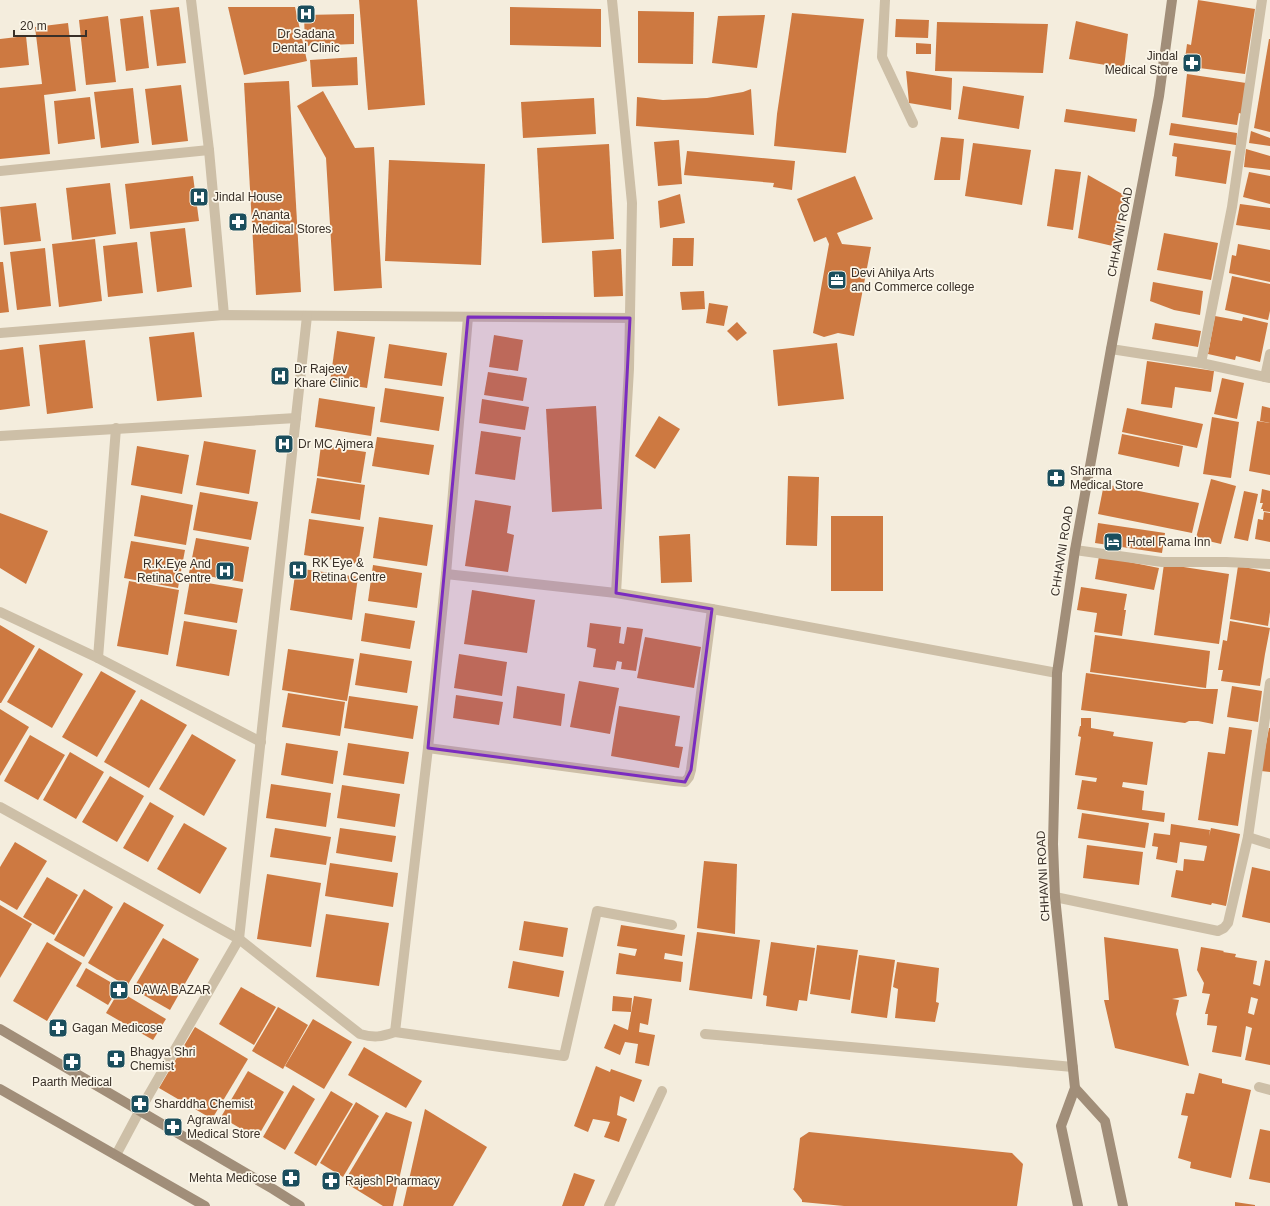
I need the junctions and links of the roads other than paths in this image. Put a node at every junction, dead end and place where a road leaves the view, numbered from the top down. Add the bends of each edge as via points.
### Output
1 (191, 0) edge
2 (612, 0) edge
3 (885, 0) edge
4 (1172, 0) edge
5 (1262, 0) edge
6 (913, 123) dead end
7 (209, 150) junction
8 (0, 171) edge
9 (224, 315) junction
10 (307, 316) junction
11 (468, 317) junction
12 (630, 318) junction
13 (0, 333) edge
14 (1110, 349) junction
15 (1270, 354) edge
16 (1201, 363) junction
17 (1267, 377) edge
18 (296, 418) junction
19 (116, 428) junction
20 (0, 436) edge
21 (1075, 550) junction
22 (1270, 564) edge
23 (446, 574) junction
24 (616, 593) junction
25 (712, 609) junction
26 (0, 612) edge
27 (98, 658) junction
28 (1057, 673) junction
29 (1270, 683) edge
30 (261, 742) junction
31 (428, 748) junction
32 (0, 807) edge
33 (1248, 837) junction
34 (1270, 844) edge
35 (1055, 897) junction
36 (672, 924) dead end
37 (239, 939) junction
38 (0, 1029) edge
39 (395, 1032) junction
40 (705, 1034) dead end
41 (1073, 1066) junction
42 (1259, 1087) dead end
43 (1075, 1088) junction
44 (0, 1089) edge
45 (1270, 1090) edge
46 (662, 1091) dead end
47 (140, 1110) junction
48 (116, 1155) junction
49 (205, 1206) edge
50 (300, 1206) edge
51 (609, 1206) edge
52 (1078, 1206) edge
53 (1123, 1206) edge

1 - 7 street
2 - 12 street via 632,203
3 - 6 street via 882,57
4 - 14 main road, CHHAVNI ROAD via 1159,96
5 - 16 street via 1232,207
7 - 8 street
7 - 9 street
9 - 10 street
9 - 13 street
10 - 11 street
10 - 18 street
11 - 12 street
11 - 23 street
12 - 24 street
14 - 16 street
14 - 21 main road, CHHAVNI ROAD
15 - 17 street
16 - 17 street
18 - 19 street
18 - 30 street
19 - 20 street
19 - 27 street
21 - 22 street via 1162,562
21 - 28 main road, CHHAVNI ROAD
23 - 24 street
23 - 31 street
24 - 25 street
25 - 28 street
25 - 31 street via 691,770 685,782
26 - 27 street
27 - 30 street
28 - 35 main road, CHHAVNI ROAD via 1053,844
29 - 33 street
30 - 37 street
31 - 39 street
32 - 37 street
33 - 34 street
33 - 35 street via 1228,923 1218,931
35 - 41 main road, CHHAVNI ROAD
36 - 39 street via 597,911 564,1056
37 - 39 street via 360,1034 372,1037
37 - 47 street
38 - 47 main road
40 - 41 street
41 - 43 main road, CHHAVNI ROAD
42 - 45 street
43 - 52 main road via 1061,1126
43 - 53 main road via 1105,1121
44 - 48 main road
46 - 51 street
47 - 48 street
47 - 50 main road
48 - 49 main road

